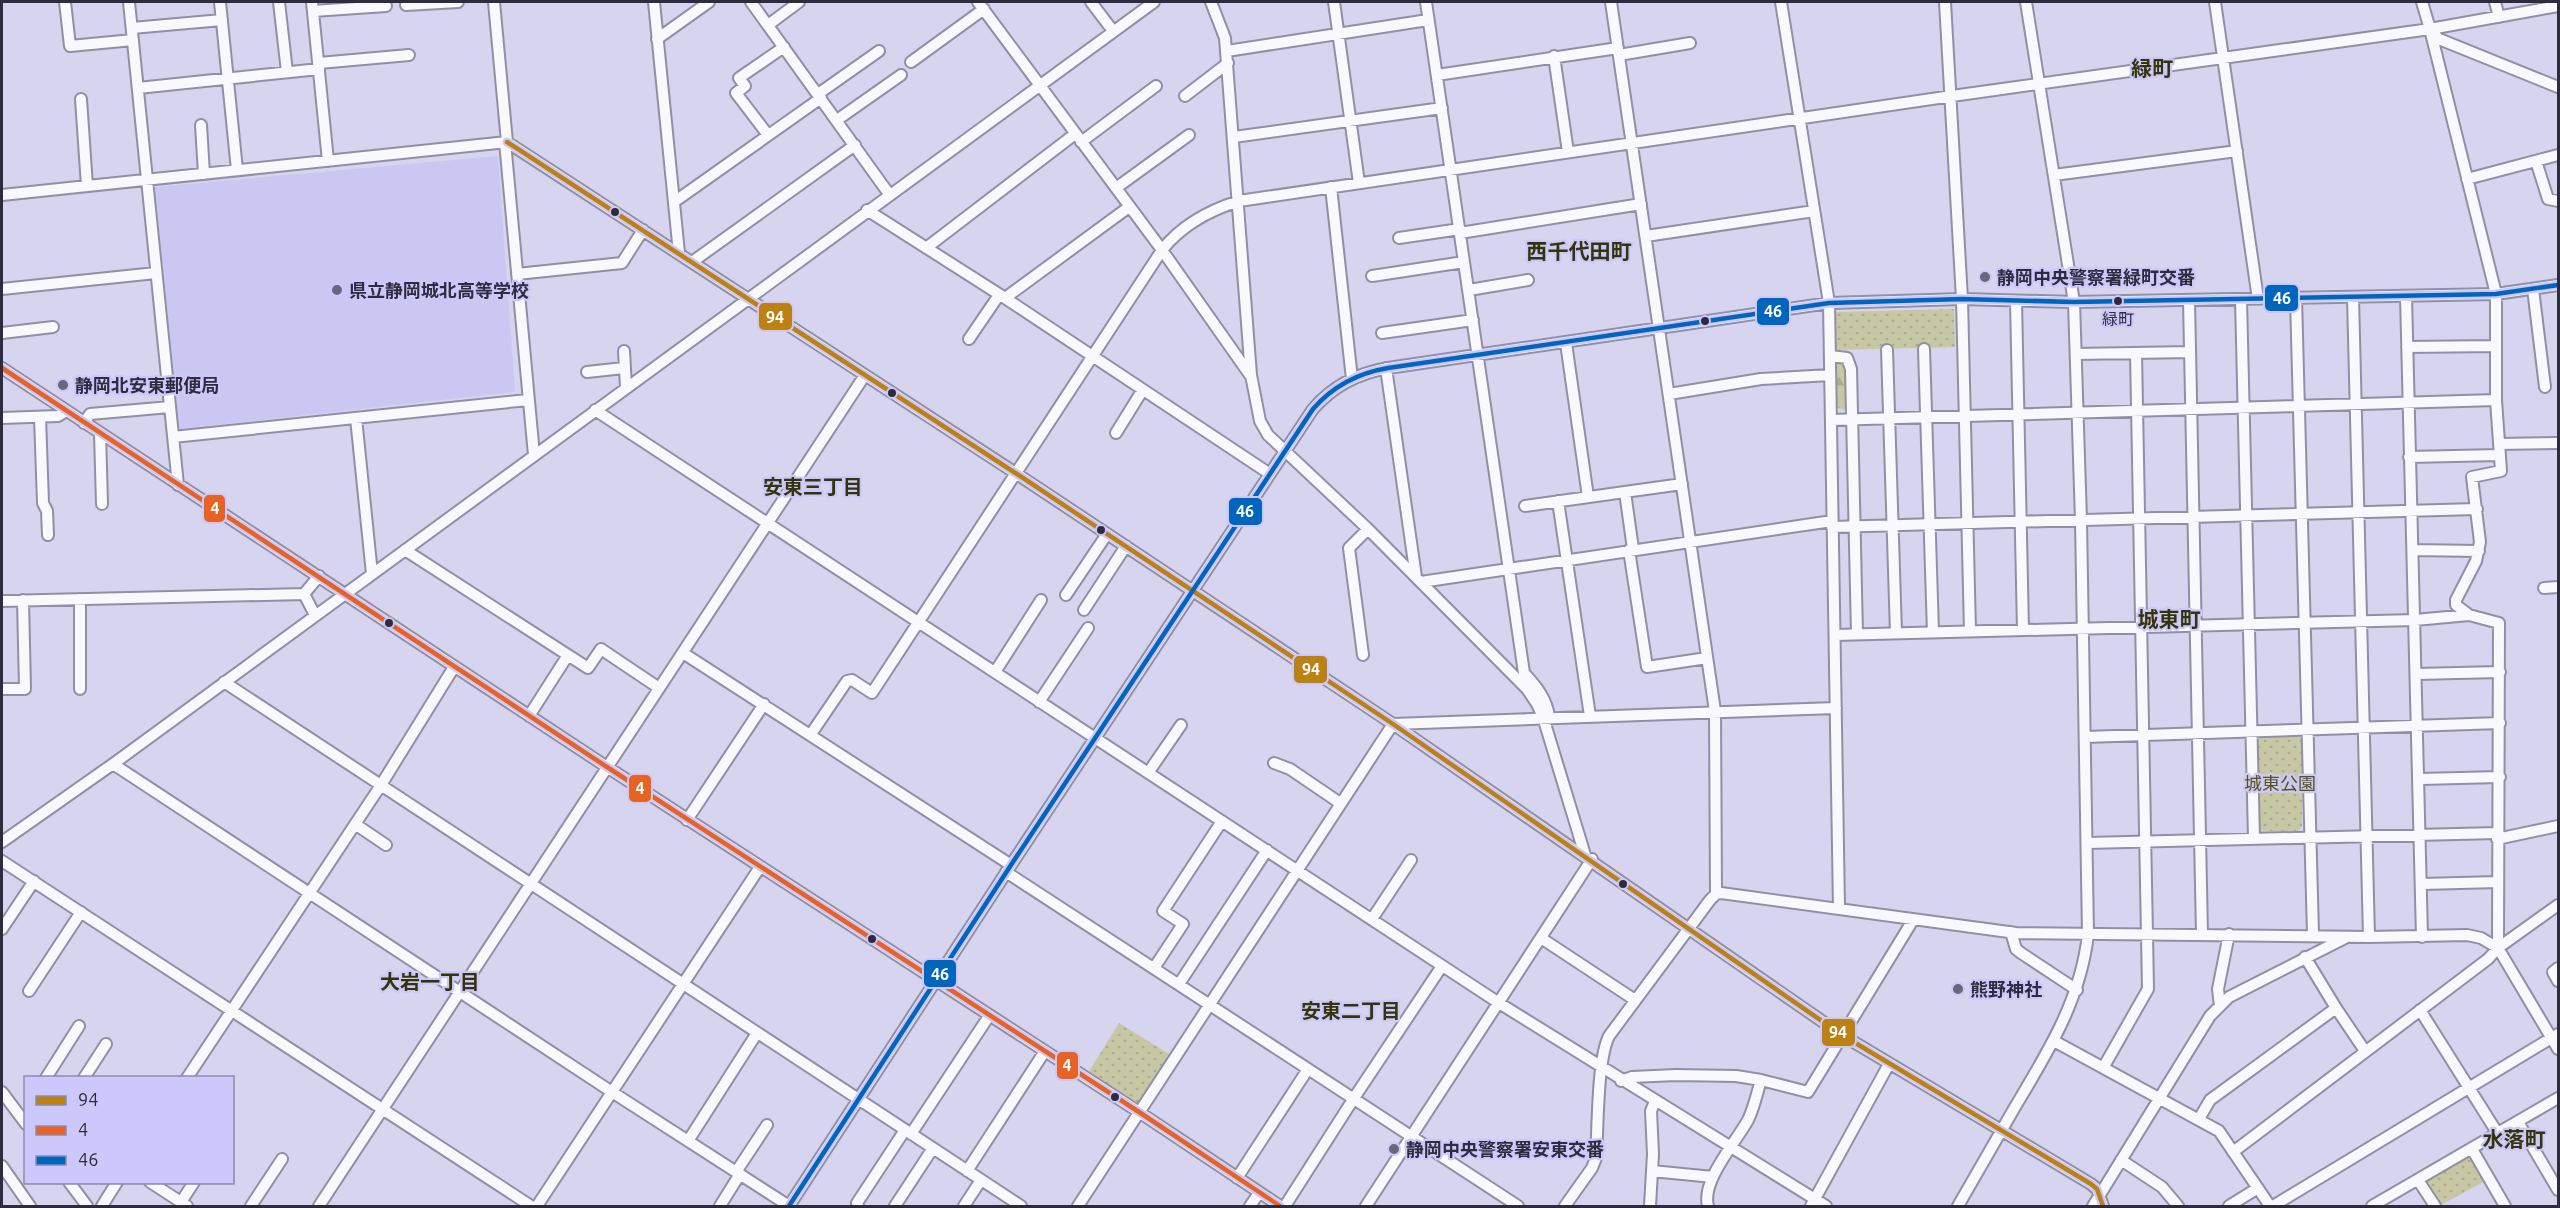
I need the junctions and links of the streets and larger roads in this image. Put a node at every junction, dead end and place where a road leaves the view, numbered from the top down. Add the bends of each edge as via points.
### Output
1 (65, 2) edge
2 (129, 2) edge
3 (220, 2) edge
4 (279, 2) edge
5 (458, 2) edge
6 (494, 2) edge
7 (654, 2) edge
8 (709, 2) edge
9 (752, 2) edge
10 (799, 2) edge
11 (1091, 2) edge
12 (1154, 2) edge
13 (1211, 2) edge
14 (1334, 2) edge
15 (1426, 2) edge
16 (1611, 2) edge
17 (1781, 2) edge
18 (1946, 2) edge
19 (2026, 2) edge
20 (2215, 2) edge
21 (2422, 2) edge
22 (2495, 2) edge
23 (406, 5) dead end
24 (981, 5) edge
25 (313, 6) edge
26 (386, 6) dead end
27 (2559, 6) edge
28 (2499, 17) junction
29 (222, 20) junction
30 (1428, 20) junction
31 (768, 24) junction
32 (2430, 29) junction
33 (1113, 31) junction
34 (132, 34) junction
35 (1339, 34) junction
36 (657, 39) junction
37 (1690, 43) dead end
38 (784, 47) junction
39 (879, 51) dead end
40 (1227, 51) junction
41 (1619, 52) junction
42 (409, 55) dead end
43 (1554, 56) junction
44 (2223, 59) junction
45 (911, 62) dead end
46 (1228, 63) junction
47 (319, 66) junction
48 (287, 72) junction
49 (901, 75) dead end
50 (1437, 75) junction
51 (227, 79) junction
52 (1038, 84) junction
53 (2039, 84) junction
54 (1156, 86) dead end
55 (2559, 87) edge
56 (138, 88) junction
57 (819, 96) junction
58 (1185, 96) dead end
59 (1952, 96) junction
60 (81, 99) dead end
61 (1442, 108) junction
62 (1799, 119) junction
63 (837, 120) junction
64 (1351, 121) junction
65 (201, 125) dead end
66 (768, 135) junction
67 (1189, 135) dead end
68 (1234, 137) junction
69 (1078, 138) junction
70 (506, 142) junction
71 (1633, 143) junction
72 (855, 145) junction
73 (2236, 151) junction
74 (1568, 152) junction
75 (2559, 155) edge
76 (328, 160) junction
77 (2536, 161) junction
78 (1451, 169) junction
79 (237, 170) junction
80 (204, 174) junction
81 (2054, 175) junction
82 (147, 179) junction
83 (2467, 179) junction
84 (1359, 183) junction
85 (87, 186) junction
86 (1331, 187) junction
87 (1116, 188) junction
88 (889, 194) junction
89 (2, 195) edge
90 (1239, 201) junction
91 (2559, 201) edge
92 (674, 202) junction
93 (1641, 204) junction
94 (1129, 207) junction
95 (867, 210) junction
96 (1814, 211) junction
97 (643, 230) junction
98 (1460, 231) junction
99 (1646, 236) junction
100 (1399, 238) dead end
101 (926, 248) junction
102 (1162, 250) junction
103 (679, 253) junction
104 (692, 262) junction
105 (1464, 262) junction
106 (156, 273) junction
107 (517, 274) junction
108 (1372, 276) dead end
109 (1528, 280) dead end
110 (2559, 285) edge
111 (2, 289) edge
112 (2533, 289) junction
113 (1468, 290) junction
114 (2496, 294) junction
115 (2406, 296) junction
116 (1002, 297) junction
117 (2353, 297) junction
118 (747, 298) junction
119 (2295, 298) junction
120 (1962, 299) junction
121 (2241, 299) junction
122 (2258, 299) junction
123 (2189, 300) junction
124 (2016, 301) junction
125 (2074, 302) junction
126 (1829, 303) junction
127 (1473, 320) junction
128 (53, 327) dead end
129 (1660, 328) junction
130 (2, 333) edge
131 (1382, 333) dead end
132 (969, 339) dead end
133 (1566, 343) junction
134 (2496, 345) junction
135 (2407, 347) junction
136 (1924, 349) dead end
137 (1887, 350) dead end
138 (624, 351) dead end
139 (2190, 352) junction
140 (2136, 353) junction
141 (2076, 354) junction
142 (1478, 355) junction
143 (1830, 356) junction
144 (1092, 358) junction
145 (2, 368) edge
146 (624, 368) junction
147 (1386, 368) junction
148 (587, 372) dead end
149 (865, 375) junction
150 (1251, 375) junction
151 (1830, 375) junction
152 (1352, 379) junction
153 (626, 387) junction
154 (2545, 387) dead end
155 (1142, 391) junction
156 (1669, 394) junction
157 (528, 400) junction
158 (2496, 400) junction
159 (2408, 402) junction
160 (2355, 404) junction
161 (2299, 406) junction
162 (170, 407) junction
163 (2244, 407) junction
164 (2192, 408) junction
165 (595, 410) junction
166 (66, 411) junction
167 (2137, 411) junction
168 (2078, 412) junction
169 (2020, 414) junction
170 (1965, 416) junction
171 (2, 417) edge
172 (40, 417) junction
173 (1926, 417) junction
174 (356, 418) junction
175 (1889, 418) junction
176 (1831, 420) junction
177 (1852, 420) junction
178 (84, 423) junction
179 (100, 433) junction
180 (1116, 433) dead end
181 (173, 437) junction
182 (2559, 443) edge
183 (2499, 449) junction
184 (1285, 450) junction
185 (534, 455) junction
186 (2409, 457) junction
187 (1017, 474) junction
188 (1270, 474) junction
189 (1682, 484) junction
190 (177, 485) junction
191 (1625, 492) junction
192 (1588, 497) junction
193 (1558, 501) junction
194 (102, 504) dead end
195 (1525, 506) dead end
196 (2477, 509) junction
197 (2412, 511) junction
198 (2358, 512) junction
199 (2301, 514) junction
200 (2247, 516) junction
201 (2193, 518) junction
202 (2139, 519) junction
203 (2081, 520) junction
204 (2021, 522) junction
205 (767, 523) junction
206 (1832, 524) junction
207 (1968, 524) junction
208 (1930, 525) junction
209 (1892, 526) junction
210 (1855, 527) junction
211 (1368, 529) junction
212 (1107, 534) junction
213 (48, 535) dead end
214 (1691, 542) junction
215 (1126, 546) junction
216 (405, 550) junction
217 (1631, 550) junction
218 (2413, 550) junction
219 (2479, 551) junction
220 (1568, 560) junction
221 (1509, 568) junction
222 (372, 574) junction
223 (319, 576) junction
224 (1419, 580) junction
225 (2559, 587) edge
226 (2544, 588) dead end
227 (1192, 590) junction
228 (344, 592) junction
229 (304, 594) junction
230 (1066, 595) dead end
231 (80, 599) junction
232 (22, 600) junction
233 (1041, 600) dead end
234 (2, 601) edge
235 (1084, 610) dead end
236 (315, 615) junction
237 (2469, 615) junction
238 (2415, 620) junction
239 (918, 621) junction
240 (2360, 621) junction
241 (2303, 622) junction
242 (2250, 624) junction
243 (2195, 625) junction
244 (2141, 627) junction
245 (1088, 628) dead end
246 (2082, 628) junction
247 (2023, 630) junction
248 (1970, 631) junction
249 (1933, 632) junction
250 (1896, 633) junction
251 (1857, 634) junction
252 (1835, 635) junction
253 (682, 653) junction
254 (568, 655) junction
255 (1363, 655) dead end
256 (1707, 658) junction
257 (454, 667) junction
258 (995, 672) junction
259 (2499, 672) junction
260 (2416, 674) junction
261 (224, 682) junction
262 (659, 688) junction
263 (2, 689) edge
264 (80, 689) dead end
265 (1039, 702) junction
266 (764, 704) junction
267 (1836, 708) junction
268 (1714, 711) junction
269 (529, 716) junction
270 (1590, 716) junction
271 (1546, 717) junction
272 (2500, 723) junction
273 (1393, 724) junction
274 (1181, 725) dead end
275 (2417, 727) junction
276 (2363, 728) junction
277 (2306, 729) junction
278 (2252, 731) junction
279 (2197, 733) junction
280 (811, 734) junction
281 (2143, 735) junction
282 (2085, 737) junction
283 (1096, 739) junction
284 (1274, 762) dead end
285 (113, 764) junction
286 (607, 768) junction
287 (1148, 773) junction
288 (2500, 777) junction
289 (2420, 779) junction
290 (381, 785) junction
291 (1340, 803) junction
292 (687, 820) junction
293 (1221, 821) junction
294 (355, 824) junction
295 (2559, 826) edge
296 (2421, 834) junction
297 (2366, 835) junction
298 (2309, 836) junction
299 (2497, 836) junction
300 (2254, 838) junction
301 (2200, 839) junction
302 (2145, 841) junction
303 (2, 842) edge
304 (2087, 843) junction
305 (386, 845) dead end
306 (1267, 850) junction
307 (1588, 857) junction
308 (1412, 860) dead end
309 (2, 861) edge
310 (760, 867) junction
311 (1008, 868) junction
312 (1297, 870) junction
313 (34, 881) junction
314 (2498, 882) junction
315 (2422, 884) junction
316 (531, 885) junction
317 (309, 891) junction
318 (1716, 894) junction
319 (2559, 905) edge
320 (1839, 908) junction
321 (81, 912) junction
322 (1372, 920) junction
323 (1913, 920) junction
324 (1689, 927) junction
325 (2, 929) edge
326 (2011, 932) junction
327 (2088, 934) junction
328 (2148, 934) junction
329 (2202, 934) junction
330 (2229, 934) junction
331 (2313, 934) junction
332 (2348, 937) junction
333 (2369, 937) junction
334 (2422, 937) junction
335 (1541, 938) junction
336 (2498, 948) junction
337 (2305, 957) junction
338 (1443, 966) junction
339 (1154, 968) junction
340 (2559, 968) edge
341 (935, 981) junction
342 (2559, 981) edge
343 (683, 983) junction
344 (1179, 984) junction
345 (461, 990) junction
346 (2077, 990) junction
347 (29, 991) dead end
348 (1635, 1000) junction
349 (1499, 1003) junction
350 (1209, 1004) junction
351 (2220, 1006) junction
352 (2336, 1008) junction
353 (232, 1009) junction
354 (2420, 1010) junction
355 (990, 1016) junction
356 (79, 1026) dead end
357 (758, 1033) junction
358 (1842, 1035) junction
359 (2555, 1036) edge
360 (2054, 1041) junction
361 (106, 1044) dead end
362 (2559, 1049) edge
363 (1045, 1051) junction
364 (2365, 1051) junction
365 (1889, 1064) junction
366 (1308, 1068) junction
367 (2103, 1068) junction
368 (1602, 1069) junction
369 (47, 1076) edge
370 (85, 1076) edge
371 (188, 1076) edge
372 (1761, 1080) junction
373 (1621, 1081) junction
374 (2469, 1088) junction
375 (2, 1092) edge
376 (612, 1092) junction
377 (1354, 1098) junction
378 (2159, 1098) junction
379 (2559, 1098) edge
380 (859, 1100) junction
381 (1655, 1101) junction
382 (384, 1109) junction
383 (1139, 1112) junction
384 (24, 1116) edge
385 (2199, 1119) junction
386 (2518, 1122) junction
387 (767, 1125) dead end
388 (2001, 1131) junction
389 (908, 1132) junction
390 (2498, 1134) junction
391 (1412, 1136) junction
392 (688, 1141) junction
393 (933, 1148) junction
394 (1730, 1148) junction
395 (2472, 1149) junction
396 (2233, 1152) junction
397 (282, 1160) dead end
398 (2121, 1160) junction
399 (2, 1166) edge
400 (967, 1171) junction
401 (1652, 1171) junction
402 (738, 1173) junction
403 (1713, 1177) junction
404 (1237, 1178) junction
405 (981, 1180) junction
406 (2418, 1180) junction
407 (70, 1184) edge
408 (116, 1184) edge
409 (153, 1184) edge
410 (193, 1184) edge
411 (2258, 1188) junction
412 (2559, 1190) edge
413 (1259, 1193) junction
414 (2101, 1201) edge
415 (1004, 1202) edge
416 (1813, 1203) edge
417 (184, 1204) edge
418 (30, 1206) edge
419 (87, 1206) edge
420 (102, 1206) edge
421 (251, 1206) edge
422 (319, 1206) edge
423 (531, 1206) edge
424 (537, 1206) edge
425 (720, 1206) edge
426 (789, 1206) edge
427 (858, 1206) edge
428 (895, 1206) edge
429 (964, 1206) edge
430 (1022, 1206) edge
431 (1078, 1206) edge
432 (1250, 1206) edge
433 (1280, 1206) edge
434 (1285, 1206) edge
435 (1366, 1206) edge
436 (1518, 1206) edge
437 (1564, 1206) edge
438 (1650, 1206) edge
439 (1708, 1206) edge
440 (1826, 1206) edge
441 (1958, 1206) edge
442 (2093, 1206) edge
443 (2178, 1206) edge
444 (2229, 1206) edge
445 (2271, 1206) edge
446 (2372, 1206) edge
447 (2435, 1206) edge
448 (2505, 1206) edge

1 - 34 street via 70,46
2 - 34 street
3 - 29 street
4 - 48 street
5 - 23 street
6 - 70 street
7 - 36 street
8 - 36 street
9 - 31 street
10 - 31 street
11 - 33 street
12 - 33 street
13 - 40 street
14 - 35 street
15 - 30 street
16 - 41 street
17 - 62 street
18 - 59 street
19 - 53 street
20 - 44 street
21 - 32 street
22 - 28 street
24 - 45 street
24 - 52 street
25 - 26 street
25 - 47 street
27 - 28 street
28 - 32 street
29 - 34 street
29 - 51 street
30 - 35 street
30 - 50 street
31 - 38 street
32 - 44 street
32 - 55 street via 2439,39
32 - 83 street
33 - 52 street
34 - 56 street
35 - 40 street
35 - 64 street
36 - 92 street
37 - 41 street
38 - 57 street
38 - 66 street via 739,78 745,86 736,93
39 - 57 street
40 - 46 street
41 - 43 street
41 - 71 street
42 - 47 street
43 - 50 street
43 - 74 street
44 - 53 street
44 - 73 street
46 - 58 street
46 - 68 street
47 - 48 street
47 - 76 street
48 - 51 street
49 - 63 street
50 - 61 street
51 - 56 street
51 - 79 street
52 - 69 street
52 - 88 street
53 - 59 street
53 - 81 street
54 - 69 street
56 - 82 street
57 - 63 street
57 - 66 street
59 - 62 street
59 - 120 street
60 - 85 street
61 - 64 street
61 - 78 street
62 - 71 street
62 - 96 street
63 - 72 street
64 - 68 street
64 - 84 street
65 - 80 street
66 - 92 street
67 - 87 street
68 - 90 street
69 - 87 street
69 - 101 street
70 - 76 street
70 - 97 street
70 - 107 street
71 - 74 street
71 - 93 street
72 - 88 street
72 - 104 street
73 - 81 street
73 - 122 street
74 - 78 street
75 - 77 street
76 - 79 street
77 - 83 street
77 - 91 street via 2548,199
78 - 84 street
78 - 98 street
79 - 80 street
80 - 82 street
81 - 125 street
82 - 85 street
82 - 106 street
83 - 114 street
84 - 86 street
85 - 89 street
86 - 90 street
86 - 152 street
87 - 94 street
88 - 95 street
90 - 102 street via 1222,206 1175,233
90 - 150 street
92 - 103 street
93 - 98 street
93 - 99 street
94 - 102 street
94 - 116 street
95 - 101 street
95 - 118 street
96 - 99 street
96 - 126 street
97 - 103 street
97 - 107 street via 622,263
98 - 100 street
98 - 105 street
99 - 129 street
101 - 116 street
102 - 144 street
102 - 150 street
103 - 104 street
104 - 118 street
105 - 108 street
105 - 113 street
106 - 111 street
106 - 162 street
107 - 157 street
109 - 113 street
110 - 112 street
112 - 114 street
112 - 154 street
113 - 127 street
114 - 115 street
114 - 134 street
115 - 117 street
115 - 135 street
116 - 132 street
116 - 144 street
117 - 119 street
117 - 160 street
118 - 149 street
118 - 153 street
119 - 122 street
119 - 161 street
120 - 124 street
120 - 126 street
120 - 170 street
121 - 122 street
121 - 123 street
121 - 163 street
123 - 125 street
123 - 139 street
124 - 125 street
124 - 169 street
125 - 141 street
126 - 129 street
126 - 143 street
127 - 131 street
127 - 142 street
128 - 130 street
129 - 133 street
129 - 156 street
133 - 142 street
133 - 192 street
134 - 135 street
134 - 158 street
135 - 159 street
136 - 173 street
137 - 175 street
138 - 146 street
139 - 140 street
139 - 164 street
140 - 141 street
140 - 167 street
141 - 168 street
142 - 147 street
142 - 221 street
143 - 151 street
143 - 177 street via 1843,356 1850,363
144 - 155 street
144 - 187 street
145 - 166 street
146 - 148 street
146 - 153 street
147 - 152 street
147 - 224 street
149 - 187 street
149 - 205 street
150 - 184 street via 1260,421 1268,435
151 - 156 street via 1761,379
151 - 176 street
152 - 184 street via 1325,396
153 - 165 street
155 - 180 street
155 - 188 street
156 - 189 street
157 - 174 street
157 - 185 street
158 - 159 street
158 - 183 street
159 - 160 street
159 - 186 street
160 - 161 street
160 - 198 street
161 - 163 street
161 - 199 street
162 - 178 street via 90,414
162 - 181 street
163 - 164 street
163 - 200 street
164 - 167 street
164 - 201 street
165 - 185 street
165 - 205 street
166 - 172 street via 58,416
166 - 178 street
167 - 168 street
167 - 202 street
168 - 169 street
168 - 203 street
169 - 170 street
169 - 204 street
170 - 173 street
170 - 207 street
171 - 172 street
172 - 213 street
173 - 175 street
173 - 208 street
174 - 181 street
174 - 222 street
175 - 177 street
175 - 209 street
176 - 177 street
176 - 206 street
177 - 210 street
178 - 179 street
179 - 190 street
179 - 194 street
181 - 190 street
182 - 183 street
183 - 186 street
183 - 196 street via 2501,471 2472,477
184 - 188 street
184 - 211 street
185 - 216 street
186 - 197 street
187 - 212 street
187 - 239 street
188 - 227 street
189 - 191 street
189 - 214 street
190 - 223 street
191 - 192 street
191 - 217 street
192 - 193 street
193 - 195 street
193 - 220 street
196 - 197 street
196 - 219 street
197 - 198 street
197 - 218 street
198 - 199 street
198 - 240 street
199 - 200 street
199 - 241 street
200 - 201 street
200 - 242 street
201 - 202 street
201 - 243 street
202 - 203 street
202 - 244 street
203 - 204 street
203 - 246 street
204 - 207 street
204 - 247 street
205 - 239 street
205 - 253 street
206 - 210 street
206 - 214 street
206 - 252 street
207 - 208 street
207 - 248 street
208 - 209 street
208 - 249 street
209 - 210 street
209 - 250 street
210 - 251 street
211 - 224 street
211 - 255 street via 1349,548
212 - 215 street
212 - 230 street
214 - 217 street
214 - 256 street
215 - 227 street
215 - 235 street
216 - 222 street
216 - 254 street
217 - 220 street
217 - 256 street via 1647,667
218 - 219 street
218 - 238 street
219 - 237 street via 2456,600 2456,605
220 - 221 street
220 - 270 street
221 - 224 street
221 - 271 street via 1524,673 1543,697 1548,707
222 - 228 street
223 - 228 street
223 - 229 street
224 - 271 street via 1527,689
225 - 226 street
227 - 273 street
227 - 283 street
228 - 236 street
228 - 257 street
229 - 231 street
229 - 236 street
231 - 232 street
231 - 264 street
232 - 234 street
232 - 263 street via 25,689
233 - 258 street
236 - 261 street
237 - 238 street
237 - 259 street via 2499,623
238 - 240 street
238 - 260 street
239 - 258 street
239 - 280 street via 872,693 847,681
240 - 241 street
240 - 276 street
241 - 242 street
241 - 277 street
242 - 243 street
242 - 278 street
243 - 244 street
243 - 279 street
244 - 246 street
244 - 281 street
245 - 265 street
246 - 247 street
246 - 282 street
247 - 248 street
248 - 249 street
249 - 250 street
250 - 251 street
251 - 252 street
252 - 267 street
253 - 262 street
253 - 266 street
254 - 262 street via 588,668 601,649
254 - 269 street
256 - 268 street
257 - 269 street
257 - 290 street
258 - 265 street
259 - 260 street
259 - 272 street
260 - 275 street
261 - 285 street
261 - 290 street
262 - 286 street
265 - 283 street
266 - 280 street
266 - 292 street
267 - 268 street
267 - 320 street
268 - 270 street
268 - 318 street
269 - 286 street
270 - 271 street
271 - 273 street
271 - 307 street
272 - 275 street
272 - 288 street
273 - 291 street
273 - 307 street
274 - 287 street
275 - 276 street
275 - 289 street
276 - 277 street
276 - 297 street
277 - 278 street
277 - 298 street
278 - 279 street
278 - 300 street
279 - 281 street
279 - 301 street
280 - 311 street
281 - 282 street
281 - 302 street
282 - 304 street
283 - 287 street
283 - 311 street
284 - 291 street
285 - 303 street
285 - 317 street
286 - 292 street
286 - 316 street
287 - 293 street
288 - 289 street
288 - 299 street
289 - 296 street
290 - 294 street
290 - 316 street
291 - 312 street
292 - 310 street
293 - 306 street
293 - 339 street via 1163,911 1183,924
294 - 305 street
294 - 317 street
295 - 299 street
296 - 297 street
296 - 299 street
296 - 315 street
297 - 298 street
297 - 333 street
298 - 300 street
298 - 331 street
299 - 314 street
300 - 301 street
301 - 302 street
301 - 329 street
302 - 304 street
302 - 328 street
304 - 327 street
306 - 312 street
306 - 344 street
307 - 324 street
307 - 335 street
308 - 322 street
309 - 313 street
310 - 341 street
310 - 343 street
311 - 339 street
311 - 341 street
312 - 322 street
312 - 350 street
313 - 321 street
313 - 325 street
314 - 315 street
314 - 336 street
315 - 334 street
316 - 343 street
316 - 345 street
317 - 345 street
317 - 353 street
318 - 320 street
318 - 324 street
319 - 336 street
320 - 323 street
321 - 347 street
321 - 353 street
322 - 338 street
323 - 326 street
323 - 358 street
324 - 348 street
324 - 358 street
326 - 327 street
326 - 346 street via 2016,949
327 - 328 street
327 - 346 street
328 - 329 street
328 - 367 street via 2148,989
329 - 330 street
330 - 331 street
330 - 351 street via 2218,989
331 - 332 street
332 - 333 street
332 - 337 street
333 - 334 street
334 - 336 street via 2467,935
335 - 348 street
335 - 349 street
336 - 354 street
336 - 359 street
337 - 351 street via 2229,997
337 - 352 street
338 - 349 street
338 - 377 street
339 - 344 street
340 - 342 street via 2553,972
341 - 355 street
341 - 380 street
343 - 357 street
343 - 376 street
344 - 350 street
345 - 376 street
345 - 382 street
346 - 360 street
348 - 368 street via 1609,1036
349 - 368 street
349 - 391 street
350 - 366 street
350 - 383 street
351 - 378 street
352 - 364 street
352 - 385 street via 2210,1100
353 - 371 street
353 - 382 street
354 - 364 street
354 - 374 street
355 - 363 street
355 - 389 street
356 - 369 street
357 - 380 street
357 - 392 street
358 - 365 street
358 - 372 street via 1808,1092
359 - 362 street
359 - 374 street
360 - 367 street
360 - 388 street
361 - 370 street
363 - 383 street
363 - 400 street
364 - 396 street
365 - 388 street
365 - 416 street
366 - 377 street
366 - 404 street
367 - 378 street
368 - 373 street
368 - 437 street via 1596,1158
372 - 373 street via 1676,1075
372 - 394 street via 1749,1118
373 - 381 street
374 - 390 street
374 - 445 street
375 - 384 street
376 - 392 street
376 - 424 street
377 - 391 street
377 - 434 street
378 - 385 street
378 - 398 street
379 - 386 street
380 - 389 street
380 - 426 street
381 - 394 street
381 - 401 street via 1651,1111
382 - 422 street
382 - 423 street
383 - 404 street
383 - 431 street
385 - 396 street via 2219,1131
386 - 390 street
386 - 412 street
387 - 402 street
388 - 414 street via 2091,1184
388 - 441 street
389 - 393 street
389 - 427 street
390 - 395 street
391 - 435 street
391 - 436 street
392 - 402 street
393 - 400 street
393 - 428 street
394 - 403 street
394 - 416 street
395 - 406 street
395 - 448 street
396 - 411 street
397 - 421 street
398 - 414 street
398 - 443 street via 2162,1187
399 - 418 street
400 - 405 street
401 - 403 street
401 - 438 street
402 - 425 street
402 - 426 street
403 - 439 street
404 - 413 street
405 - 415 street
405 - 429 street
406 - 446 street
406 - 447 street
407 - 419 street
408 - 420 street
409 - 417 street
410 - 417 street
411 - 444 street
411 - 445 street
413 - 432 street
413 - 433 street
414 - 442 street
415 - 430 street
416 - 440 street

